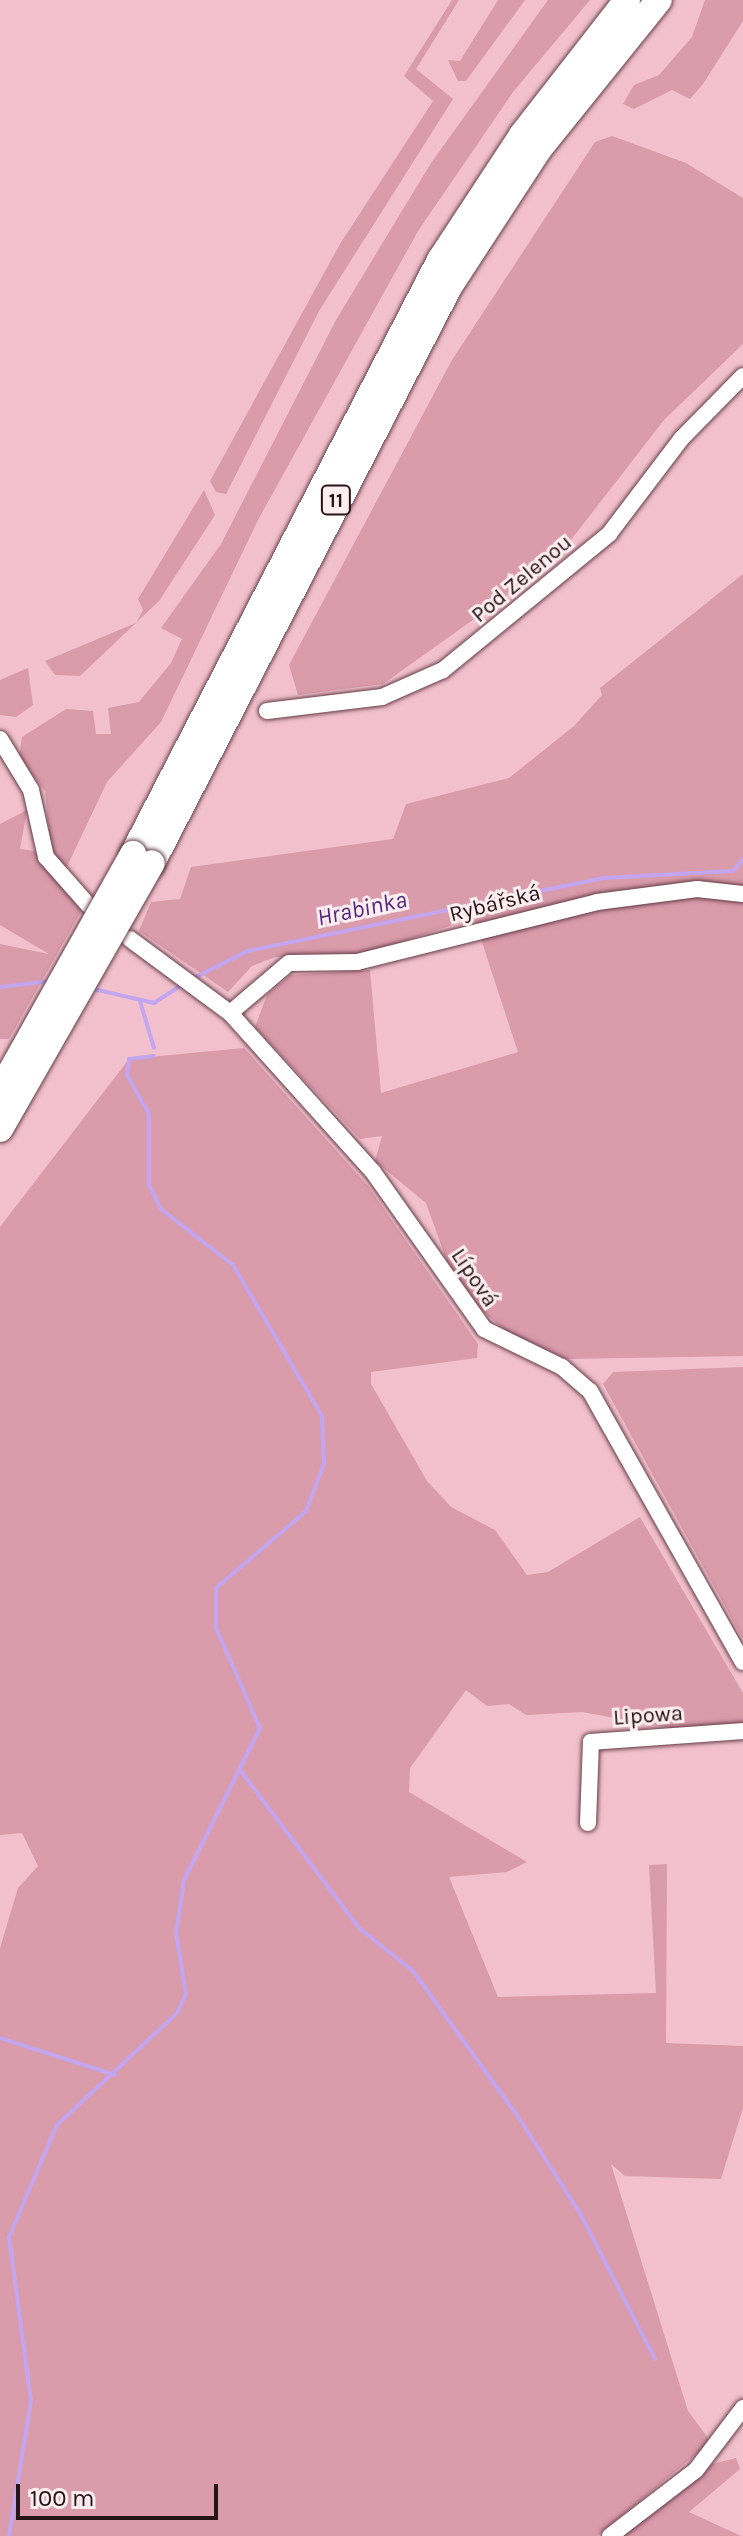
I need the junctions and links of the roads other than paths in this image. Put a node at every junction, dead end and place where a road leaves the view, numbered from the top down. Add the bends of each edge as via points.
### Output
1 (659, 0) edge
2 (625, 2) edge
3 (743, 376) edge
4 (267, 711) dead end
5 (0, 739) edge
6 (142, 858) junction
7 (743, 894) edge
8 (89, 906) dead end
9 (130, 939) dead end
10 (230, 1013) junction
11 (0, 1091) edge
12 (0, 1129) edge
13 (743, 1662) edge
14 (743, 1731) edge
15 (588, 1823) dead end
16 (743, 2408) edge
17 (610, 2536) edge

1 - 6 highway, 11 via 539,149 449,287
2 - 6 highway, 11 via 522,135 440,260
3 - 4 street, Pod Zelenou via 681,439 609,534 443,670 382,697
5 - 8 street via 31,790 46,857 62,884
6 - 11 highway, 11, bridge
6 - 12 highway, 11, bridge
7 - 10 street, Rybářská via 697,889 597,902 357,962 289,963
9 - 10 street, Lípová
10 - 13 street, Lípová via 373,1172 484,1329 556,1363 590,1391
14 - 15 street, Lipowa via 591,1742
16 - 17 street via 696,2470

